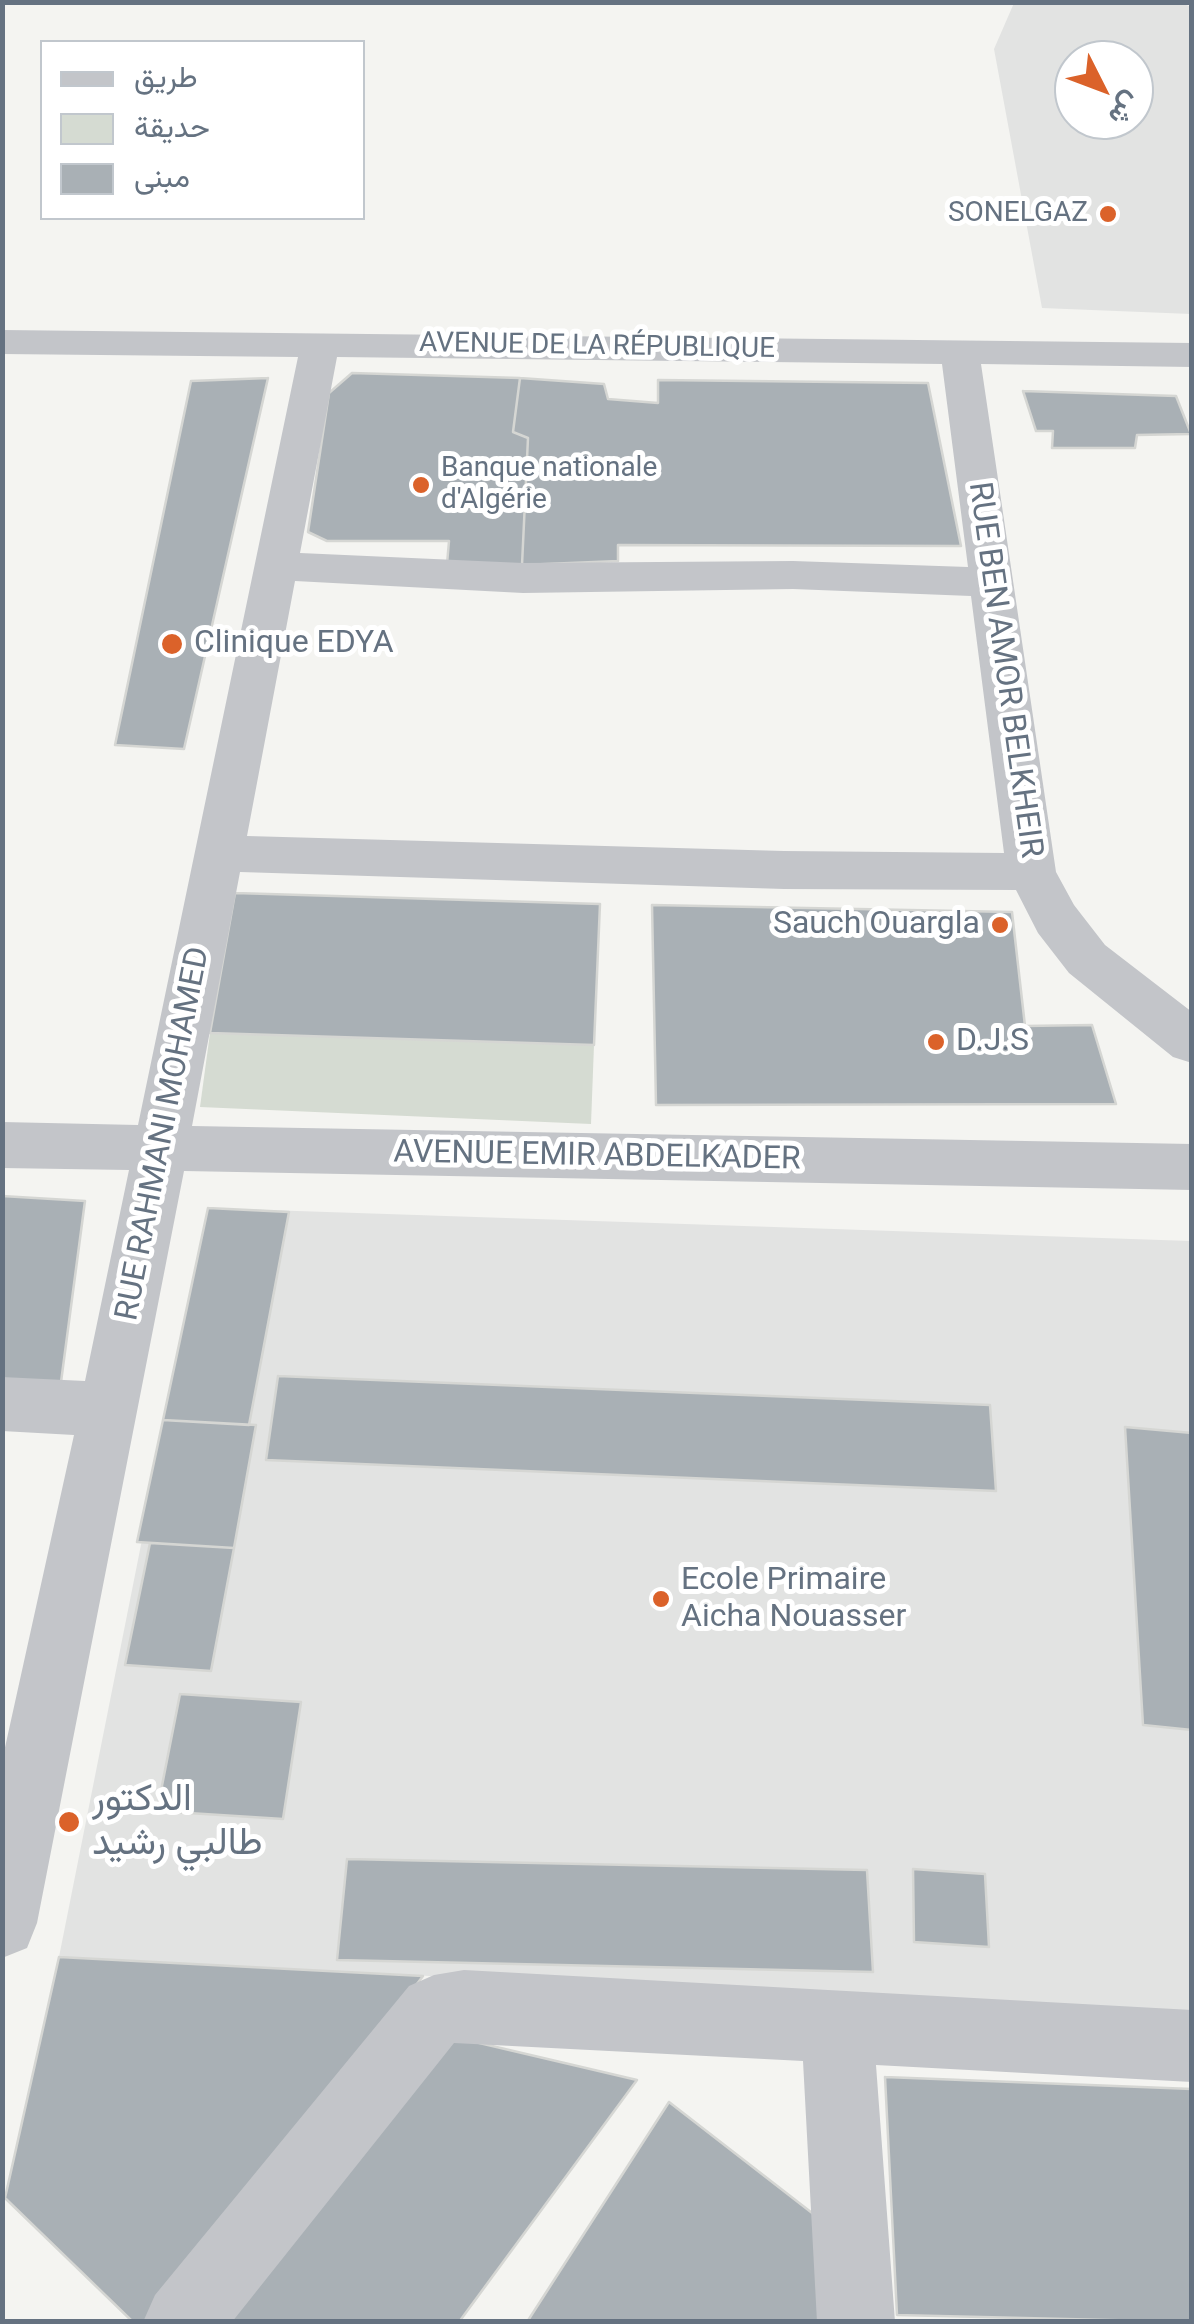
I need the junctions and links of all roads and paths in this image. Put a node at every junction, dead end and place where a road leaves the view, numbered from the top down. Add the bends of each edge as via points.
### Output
1 (2, 342) edge
2 (320, 344) junction
3 (960, 352) junction
4 (1192, 355) edge
5 (276, 566) junction
6 (991, 582) junction
7 (220, 853) junction
8 (1031, 872) junction
9 (1192, 1042) edge
10 (2, 1145) edge
11 (161, 1150) junction
12 (1192, 1167) edge
13 (2, 1404) edge
14 (109, 1410) junction
15 (2, 1923) edge
16 (837, 2027) junction
17 (1192, 2046) edge
18 (182, 2322) edge
19 (856, 2322) edge

1 - 2 street, AVENUE DE LA RÉPUBLIQUE
2 - 3 street, AVENUE DE LA RÉPUBLIQUE
2 - 5 street, RUE RAHMANI MOHAMED
3 - 4 street, AVENUE DE LA RÉPUBLIQUE
3 - 6 street, RUE BEN AMOR BELKHEIR
5 - 6 street via 523,578 793,575
5 - 7 street, RUE RAHMANI MOHAMED
6 - 8 street, RUE BEN AMOR BELKHEIR
7 - 8 street
7 - 11 street, RUE RAHMANI MOHAMED
8 - 9 street, RUE BEN AMOR BELKHEIR via 1087,960
10 - 11 street, AVENUE EMIR ABDELKADER
11 - 12 street, AVENUE EMIR ABDELKADER
11 - 14 street, RUE RAHMANI MOHAMED
13 - 14 street
14 - 15 street, RUE RAHMANI MOHAMED
16 - 17 street
16 - 18 street via 464,2006 434,2011
16 - 19 street

